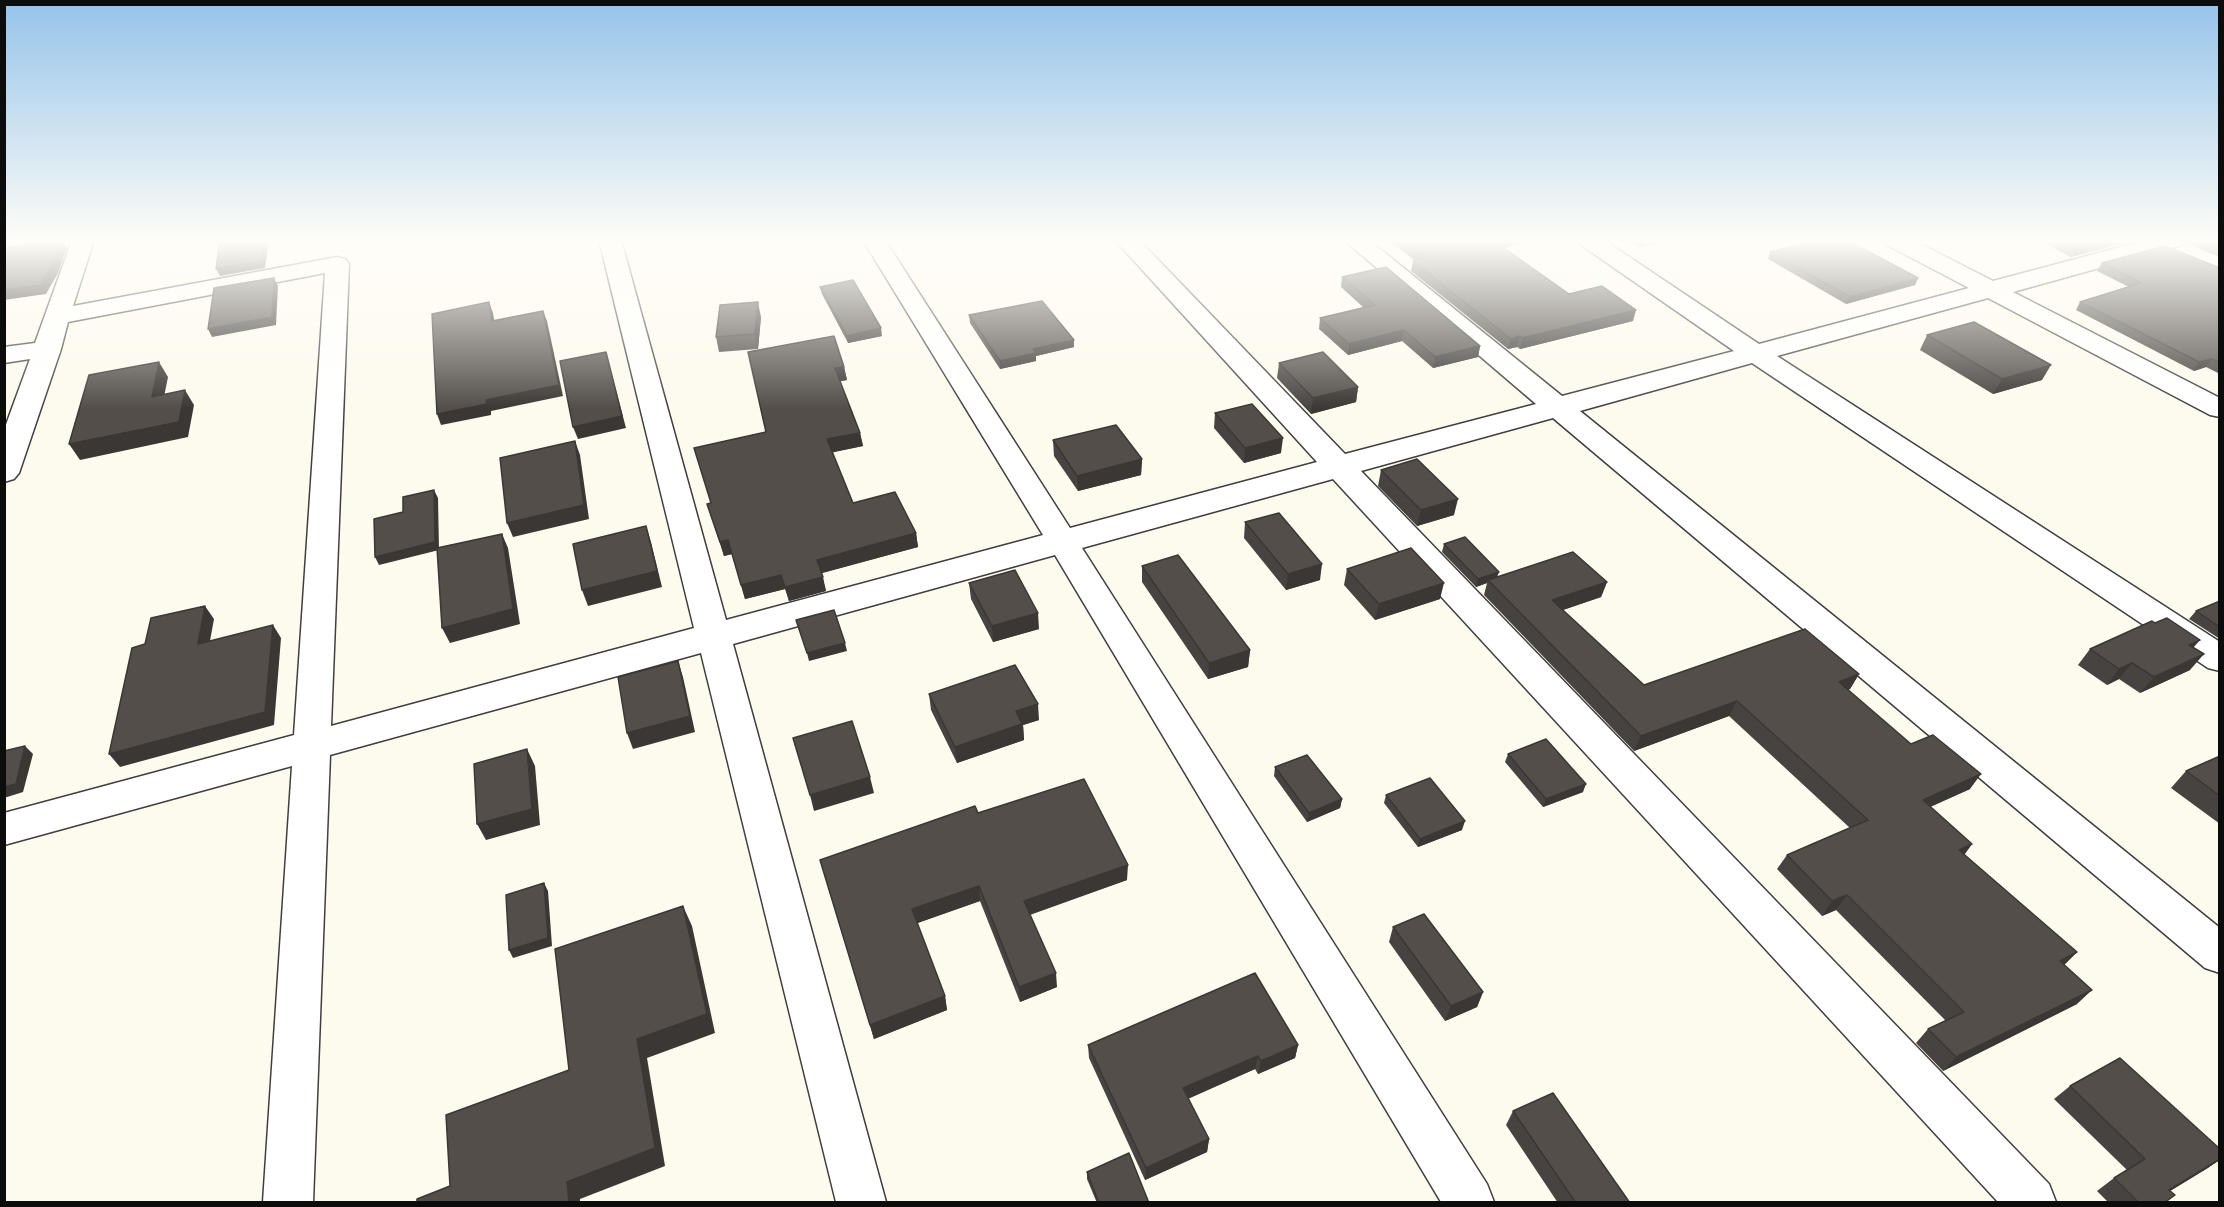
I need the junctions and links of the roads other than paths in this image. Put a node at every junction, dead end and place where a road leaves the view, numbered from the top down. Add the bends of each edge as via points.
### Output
1 (65, 296) edge
2 (164, 296) edge
3 (335, 296) edge
4 (625, 296) edge
5 (909, 296) edge
6 (1179, 296) edge
7 (1422, 296) edge
8 (1672, 296) edge
9 (1968, 296) edge
10 (2003, 296) edge
11 (59, 316) junction
12 (48, 349) junction
13 (1756, 354) junction
14 (4, 355) edge
15 (1556, 408) junction
16 (2220, 409) edge
17 (1339, 467) junction
18 (4, 472) edge
19 (1063, 542) junction
20 (714, 637) junction
21 (2220, 659) edge
22 (312, 746) junction
23 (4, 829) edge
24 (2220, 954) edge
25 (288, 1203) edge
26 (861, 1203) edge
27 (1469, 1203) edge
28 (2031, 1203) edge

1 - 11 street
2 - 11 street
3 - 22 street
4 - 20 street
5 - 19 street
6 - 17 street
7 - 15 street
8 - 13 street
9 - 13 street
10 - 16 street
11 - 12 street
12 - 14 street
12 - 18 street
13 - 15 street
13 - 21 street
15 - 17 street
15 - 24 street
17 - 19 street
17 - 28 street
19 - 20 street
19 - 27 street
20 - 22 street
20 - 26 street
22 - 23 street
22 - 25 street

